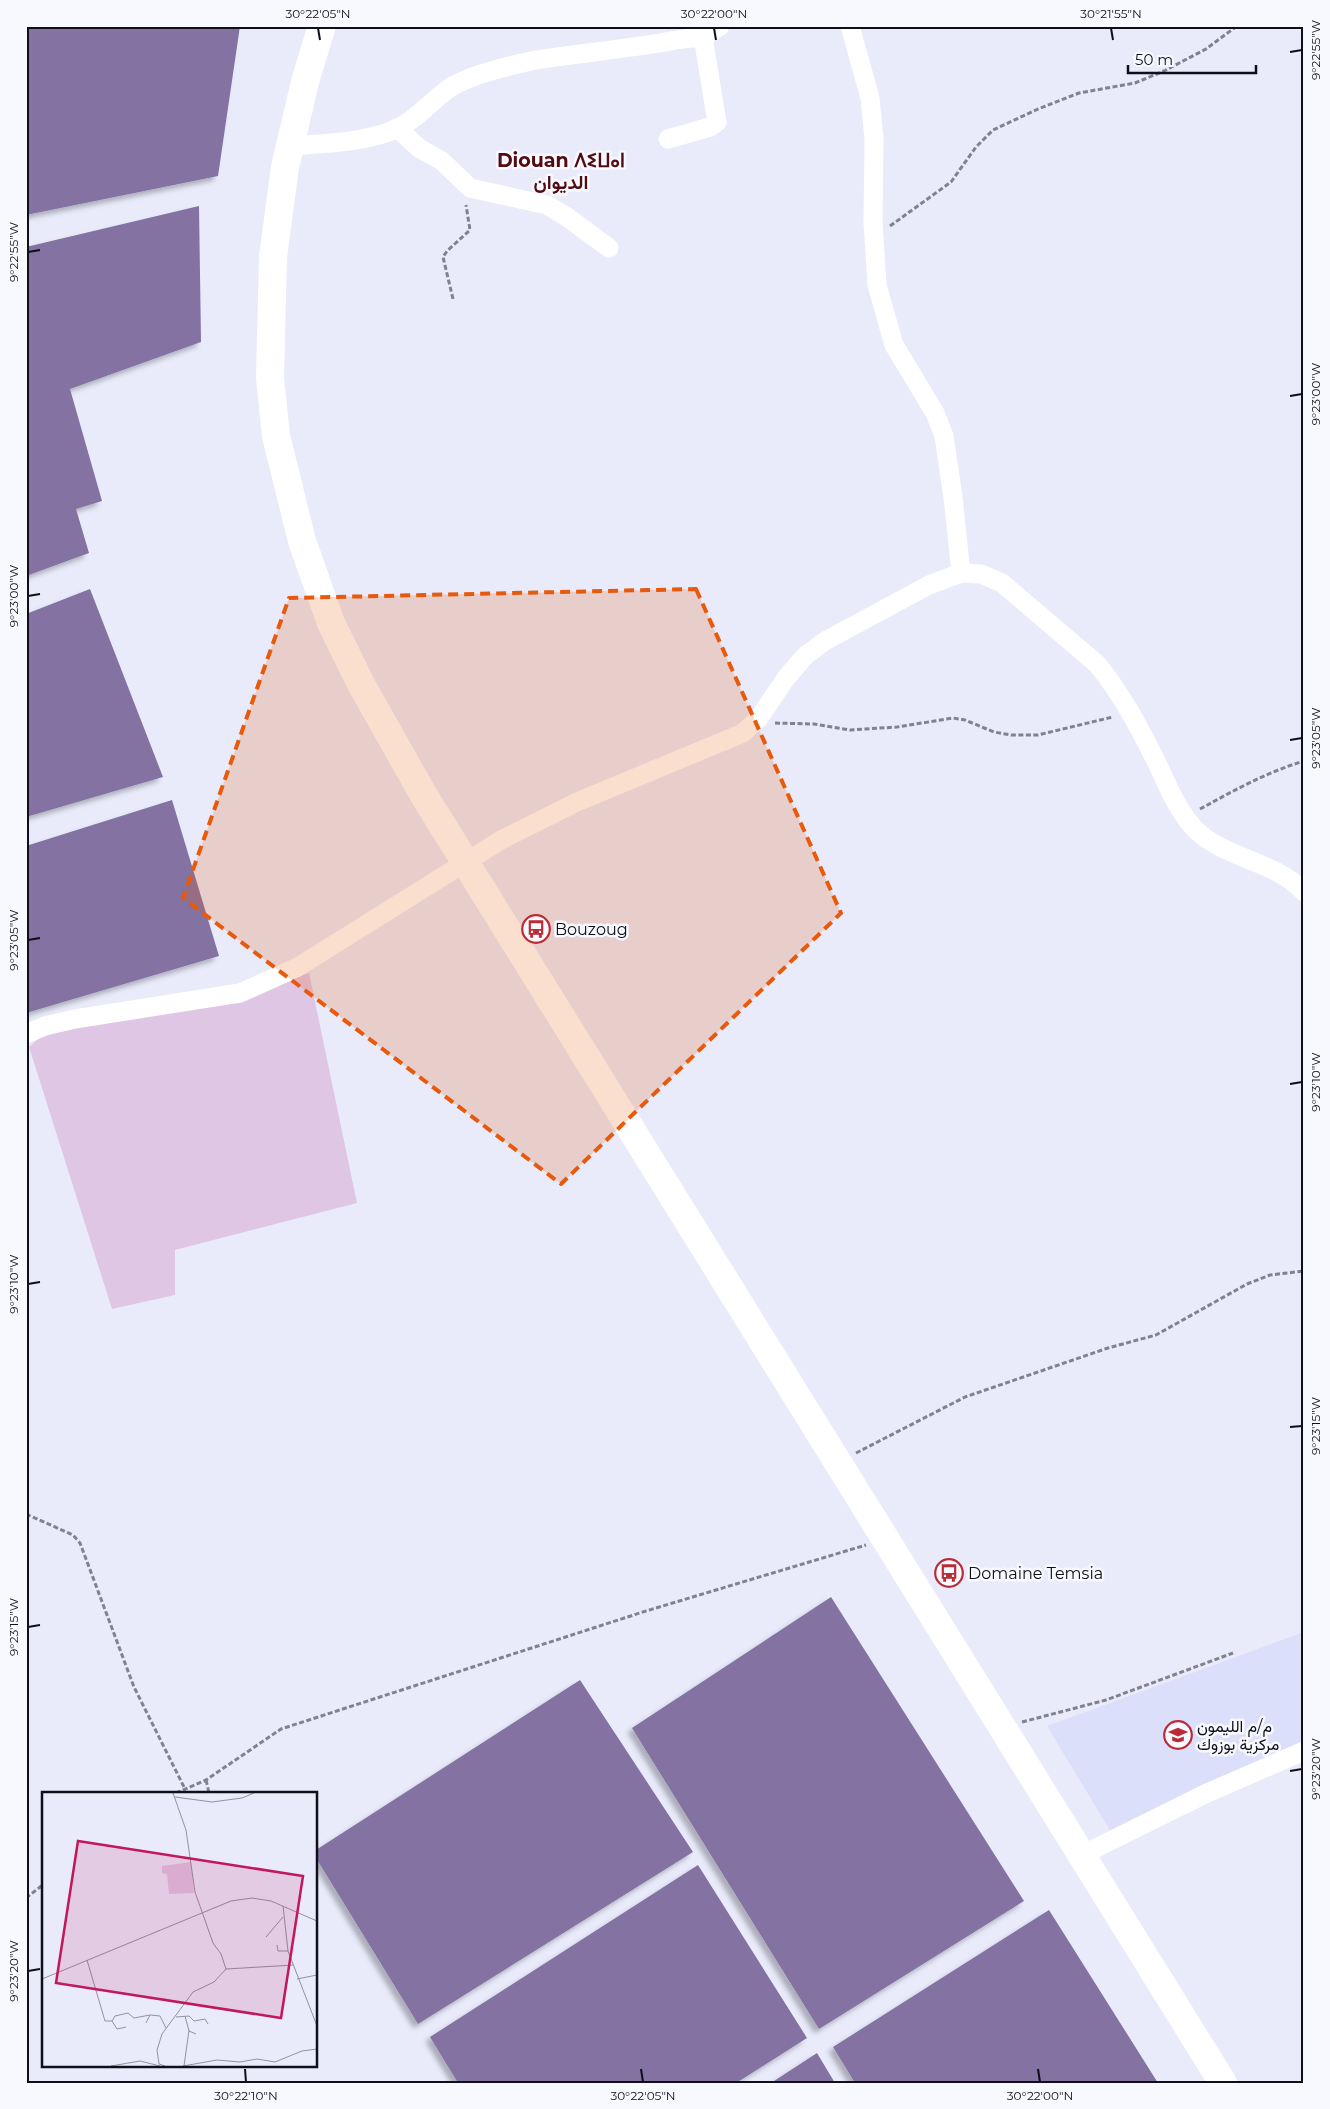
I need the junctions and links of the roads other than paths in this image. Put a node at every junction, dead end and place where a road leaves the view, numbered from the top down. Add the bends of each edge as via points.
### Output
1 (322, 26) edge
2 (720, 26) edge
3 (850, 26) edge
4 (703, 37) junction
5 (397, 128) junction
6 (668, 138) dead end
7 (291, 146) junction
8 (609, 248) dead end
9 (961, 572) junction
10 (465, 863) junction
11 (1304, 892) edge
12 (26, 1034) edge
13 (1304, 1751) edge
14 (1082, 1855) junction
15 (1224, 2083) edge

1 - 7 main road
2 - 4 street
3 - 9 street via 870,98 877,284 894,345 935,413 944,436
4 - 5 street via 535,60 508,67 456,85
4 - 6 street via 718,122
5 - 7 street via 374,136
5 - 8 street via 419,148 442,161 470,188 547,204
7 - 10 main road via 285,167 273,257 270,378 276,436 302,541 332,623 401,759
9 - 10 street via 929,585 825,641 805,656 756,721 743,733 577,802 501,840
9 - 11 street via 980,574 1002,583 1097,664 1130,713 1173,798 1194,828 1213,842 1283,876
10 - 12 street via 298,967 240,993 76,1019
10 - 14 main road
13 - 14 street via 1208,1793
14 - 15 main road

